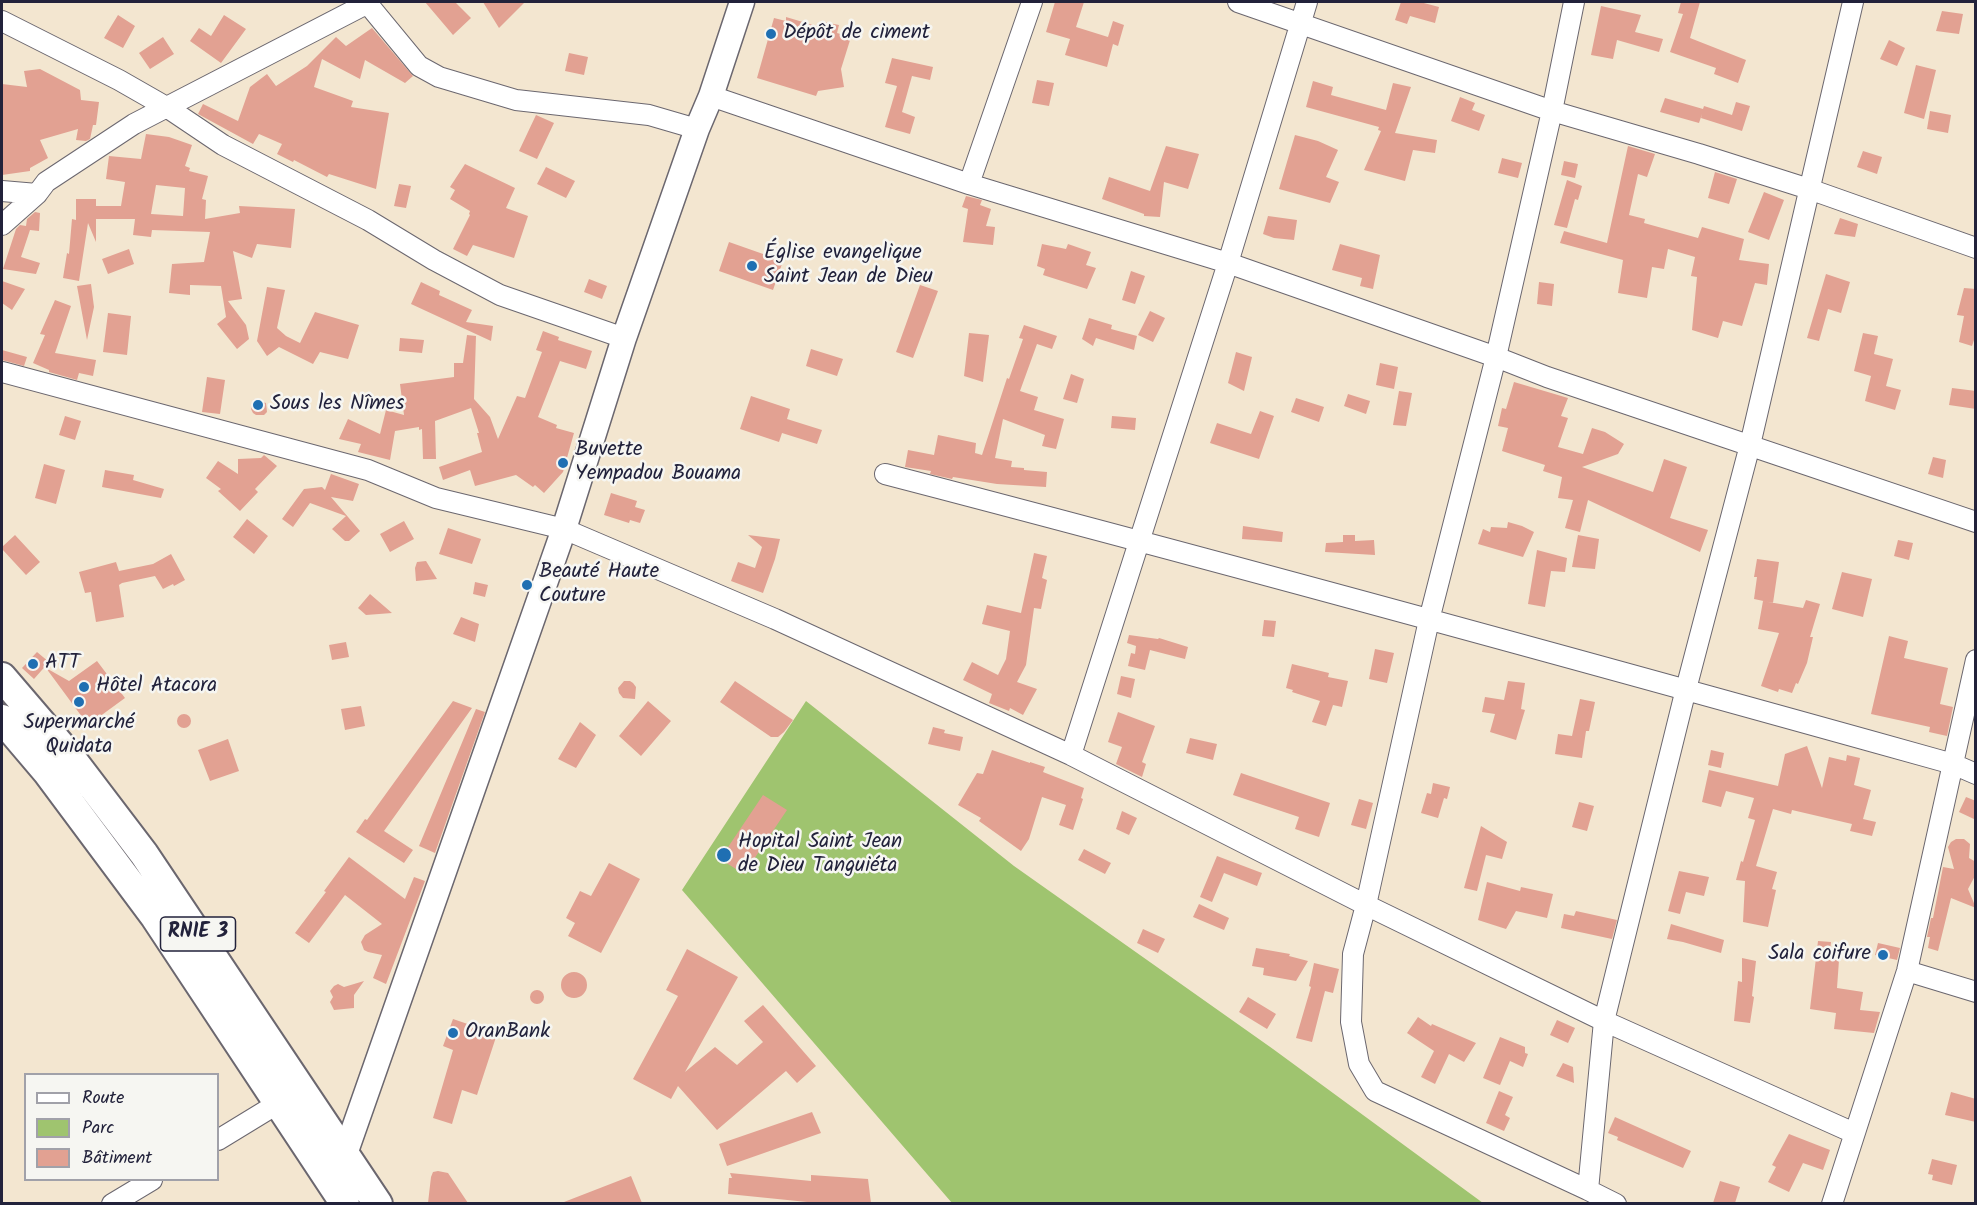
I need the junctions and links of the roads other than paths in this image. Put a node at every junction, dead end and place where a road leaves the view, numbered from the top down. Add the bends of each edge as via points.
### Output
1 (369, 2) edge
2 (742, 2) edge
3 (1032, 2) edge
4 (1238, 2) edge
5 (1306, 2) edge
6 (1574, 2) edge
7 (1853, 2) edge
8 (2, 21) edge
9 (1299, 23) junction
10 (711, 96) junction
11 (168, 108) junction
12 (1552, 111) junction
13 (697, 129) junction
14 (969, 184) junction
15 (1809, 189) junction
16 (2, 190) edge
17 (37, 194) junction
18 (2, 225) edge
19 (1976, 248) edge
20 (1227, 263) junction
21 (624, 338) junction
22 (1496, 357) junction
23 (2, 372) edge
24 (1750, 444) junction
25 (885, 474) dead end
26 (1976, 522) edge
27 (564, 529) junction
28 (1139, 540) junction
29 (1429, 620) junction
30 (1976, 660) edge
31 (2, 677) edge
32 (1686, 689) junction
33 (2, 718) edge
34 (68, 754) junction
35 (1071, 755) junction
36 (1953, 764) junction
37 (47, 772) junction
38 (1976, 774) edge
39 (1366, 905) junction
40 (1907, 971) junction
41 (1976, 992) edge
42 (1604, 1021) junction
43 (278, 1104) junction
44 (1854, 1133) junction
45 (219, 1139) edge
46 (345, 1154) junction
47 (321, 1168) junction
48 (149, 1181) edge
49 (1588, 1190) junction
50 (112, 1203) edge
51 (345, 1203) edge
52 (378, 1203) edge
53 (1616, 1203) edge
54 (1832, 1203) edge

1 - 11 street
1 - 13 street via 419,66 439,77 516,100 649,115
2 - 10 main road
3 - 14 street
4 - 9 street
5 - 9 street
6 - 12 street
7 - 15 street
8 - 11 street
9 - 12 street
9 - 20 street
10 - 13 main road
10 - 14 street
11 - 17 street via 124,130 46,182
11 - 21 street via 223,145 500,294
12 - 15 street
12 - 22 street
13 - 21 main road
14 - 20 street
15 - 19 street
15 - 24 street
16 - 17 street
17 - 18 street
20 - 22 street
20 - 28 street
21 - 27 main road
22 - 24 street
22 - 29 street
23 - 27 street via 368,470 436,498
24 - 26 street
24 - 32 street
25 - 28 street
27 - 35 street via 775,619
27 - 46 main road
28 - 29 street
28 - 35 street
29 - 32 street
29 - 39 street
30 - 36 street
31 - 34 highway, RNIE 3
32 - 36 street
32 - 42 street
33 - 37 highway, RNIE 3
34 - 37 highway
34 - 46 highway, RNIE 3 via 144,854
35 - 39 street
36 - 38 street
36 - 40 street
37 - 43 highway, RNIE 3 via 155,917
39 - 42 street
39 - 49 street via 1353,954 1351,1022 1359,1065 1375,1091
40 - 41 street
40 - 44 street
42 - 44 street
42 - 49 street
43 - 45 street
43 - 47 highway, RNIE 3
44 - 54 street
46 - 47 main road
46 - 52 highway, RNIE 3
47 - 51 highway, RNIE 3
48 - 50 street
49 - 53 street

